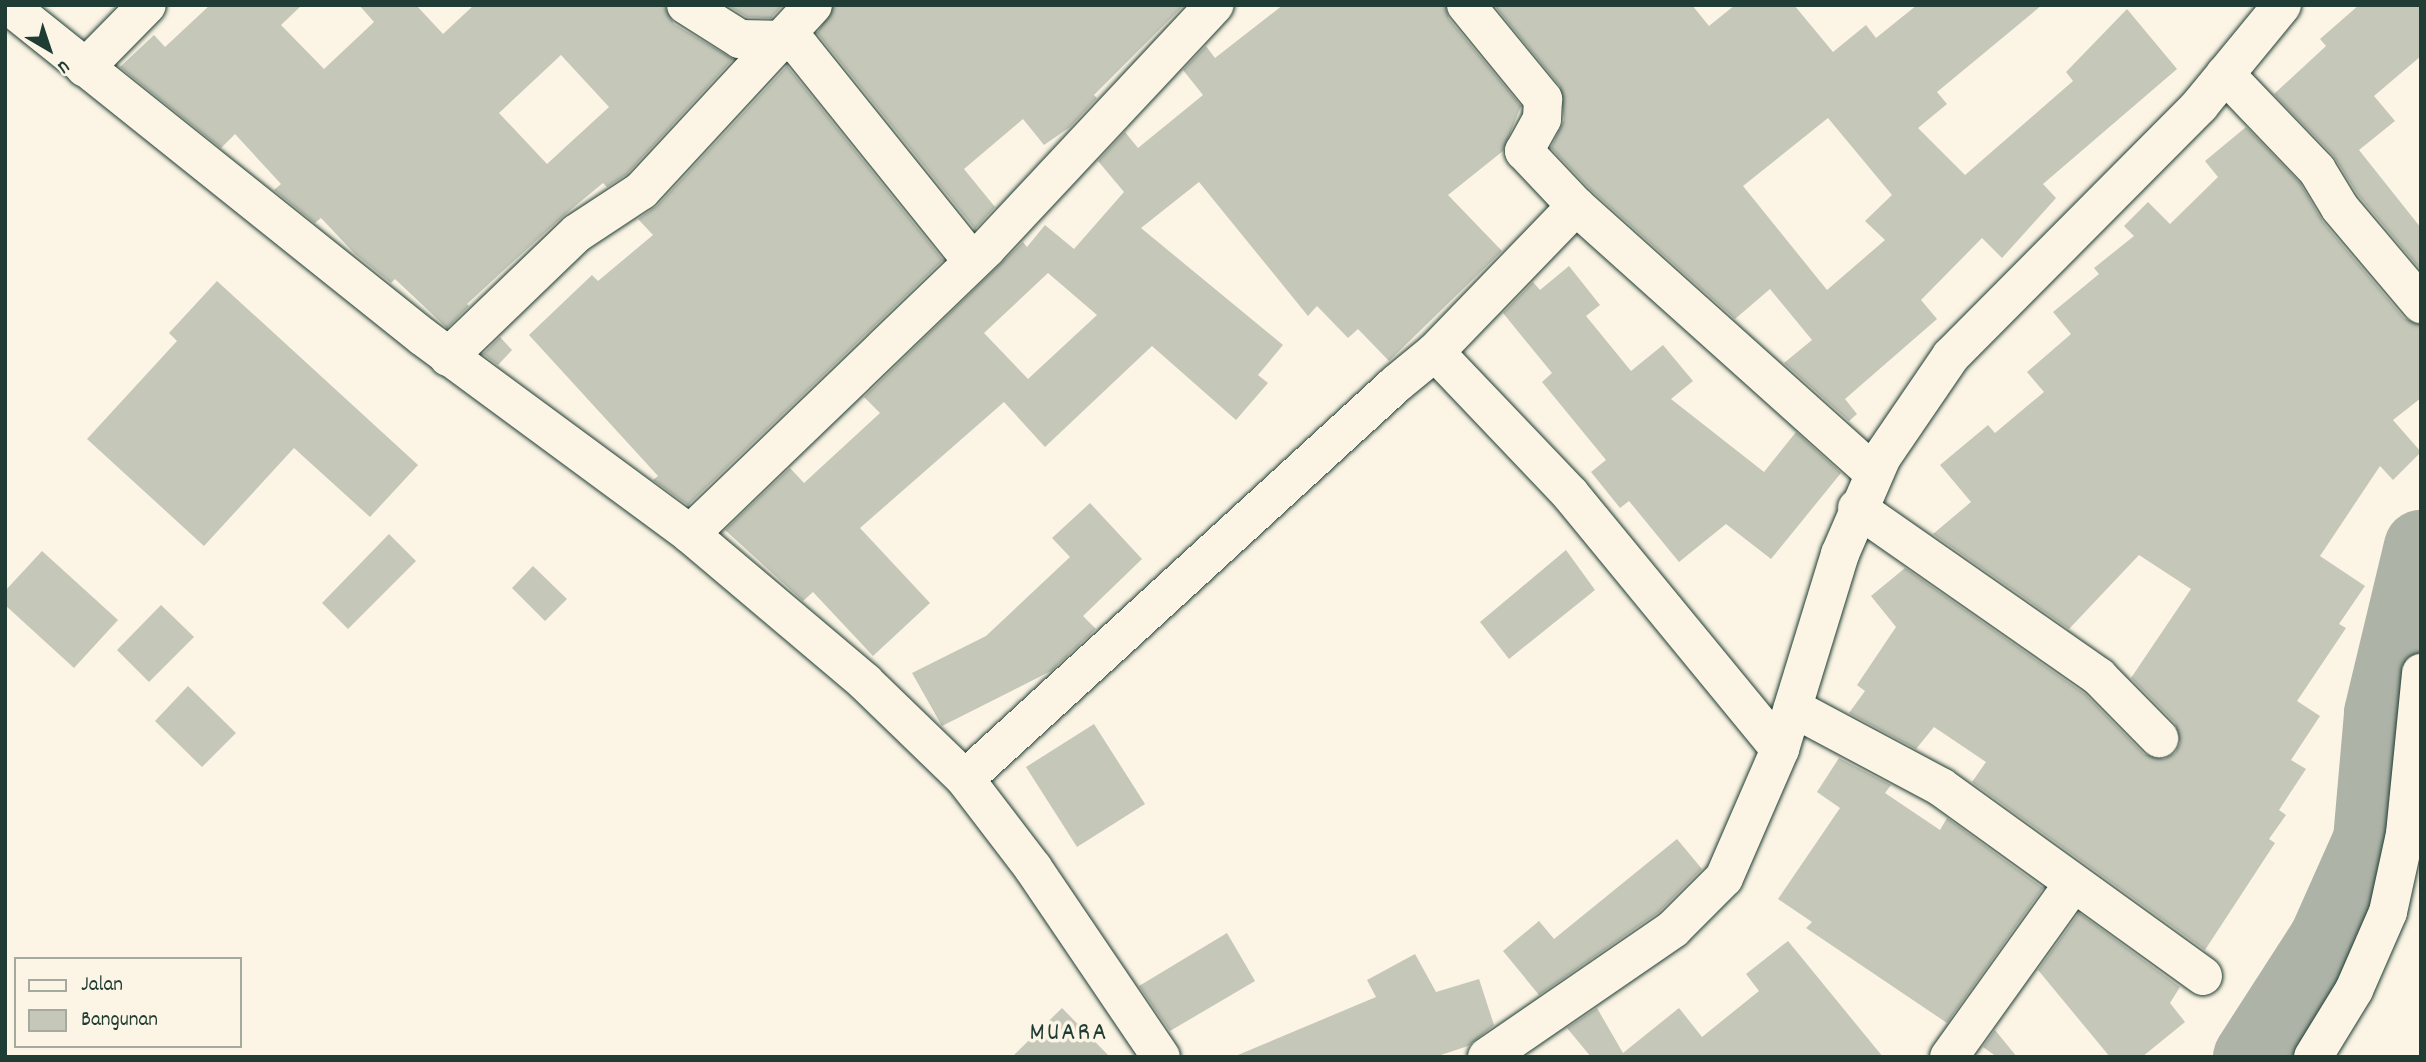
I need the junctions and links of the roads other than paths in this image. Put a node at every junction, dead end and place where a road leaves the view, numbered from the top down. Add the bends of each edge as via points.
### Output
1 (8, 5) edge
2 (147, 5) edge
3 (686, 5) edge
4 (813, 5) edge
5 (1214, 5) edge
6 (1466, 5) edge
7 (2282, 5) edge
8 (778, 40) junction
9 (85, 68) junction
10 (2225, 74) junction
11 (1576, 206) junction
12 (972, 261) junction
13 (2421, 304) edge
14 (1436, 352) junction
15 (448, 357) junction
16 (1874, 474) junction
17 (1857, 508) junction
18 (690, 534) junction
19 (2421, 673) edge
20 (1793, 708) junction
21 (2158, 738) dead end
22 (1780, 749) junction
23 (965, 779) junction
24 (2072, 886) junction
25 (2203, 976) dead end
26 (1161, 1057) edge
27 (1487, 1057) edge
28 (1949, 1057) edge
29 (2313, 1057) edge

1 - 9 street
2 - 9 street
3 - 8 street via 740,39
4 - 8 street
5 - 12 street
6 - 11 street via 1543,99 1542,119 1524,151
7 - 10 street
8 - 12 street via 800,47
8 - 15 street via 641,191 577,233
9 - 15 street
10 - 13 street via 2317,170 2340,208
10 - 16 street via 1951,356
11 - 14 street
11 - 16 street
12 - 18 street
14 - 22 street via 1571,495
14 - 23 street via 1385,393
15 - 18 street
16 - 17 street
17 - 20 street
17 - 21 street via 2099,677
18 - 23 street via 865,682
19 - 29 street via 2405,834 2388,912 2354,990
20 - 22 street
20 - 24 street via 1941,787
22 - 27 street via 1724,878 1707,900 1673,929
23 - 26 street via 1033,868
24 - 25 street
24 - 28 street

